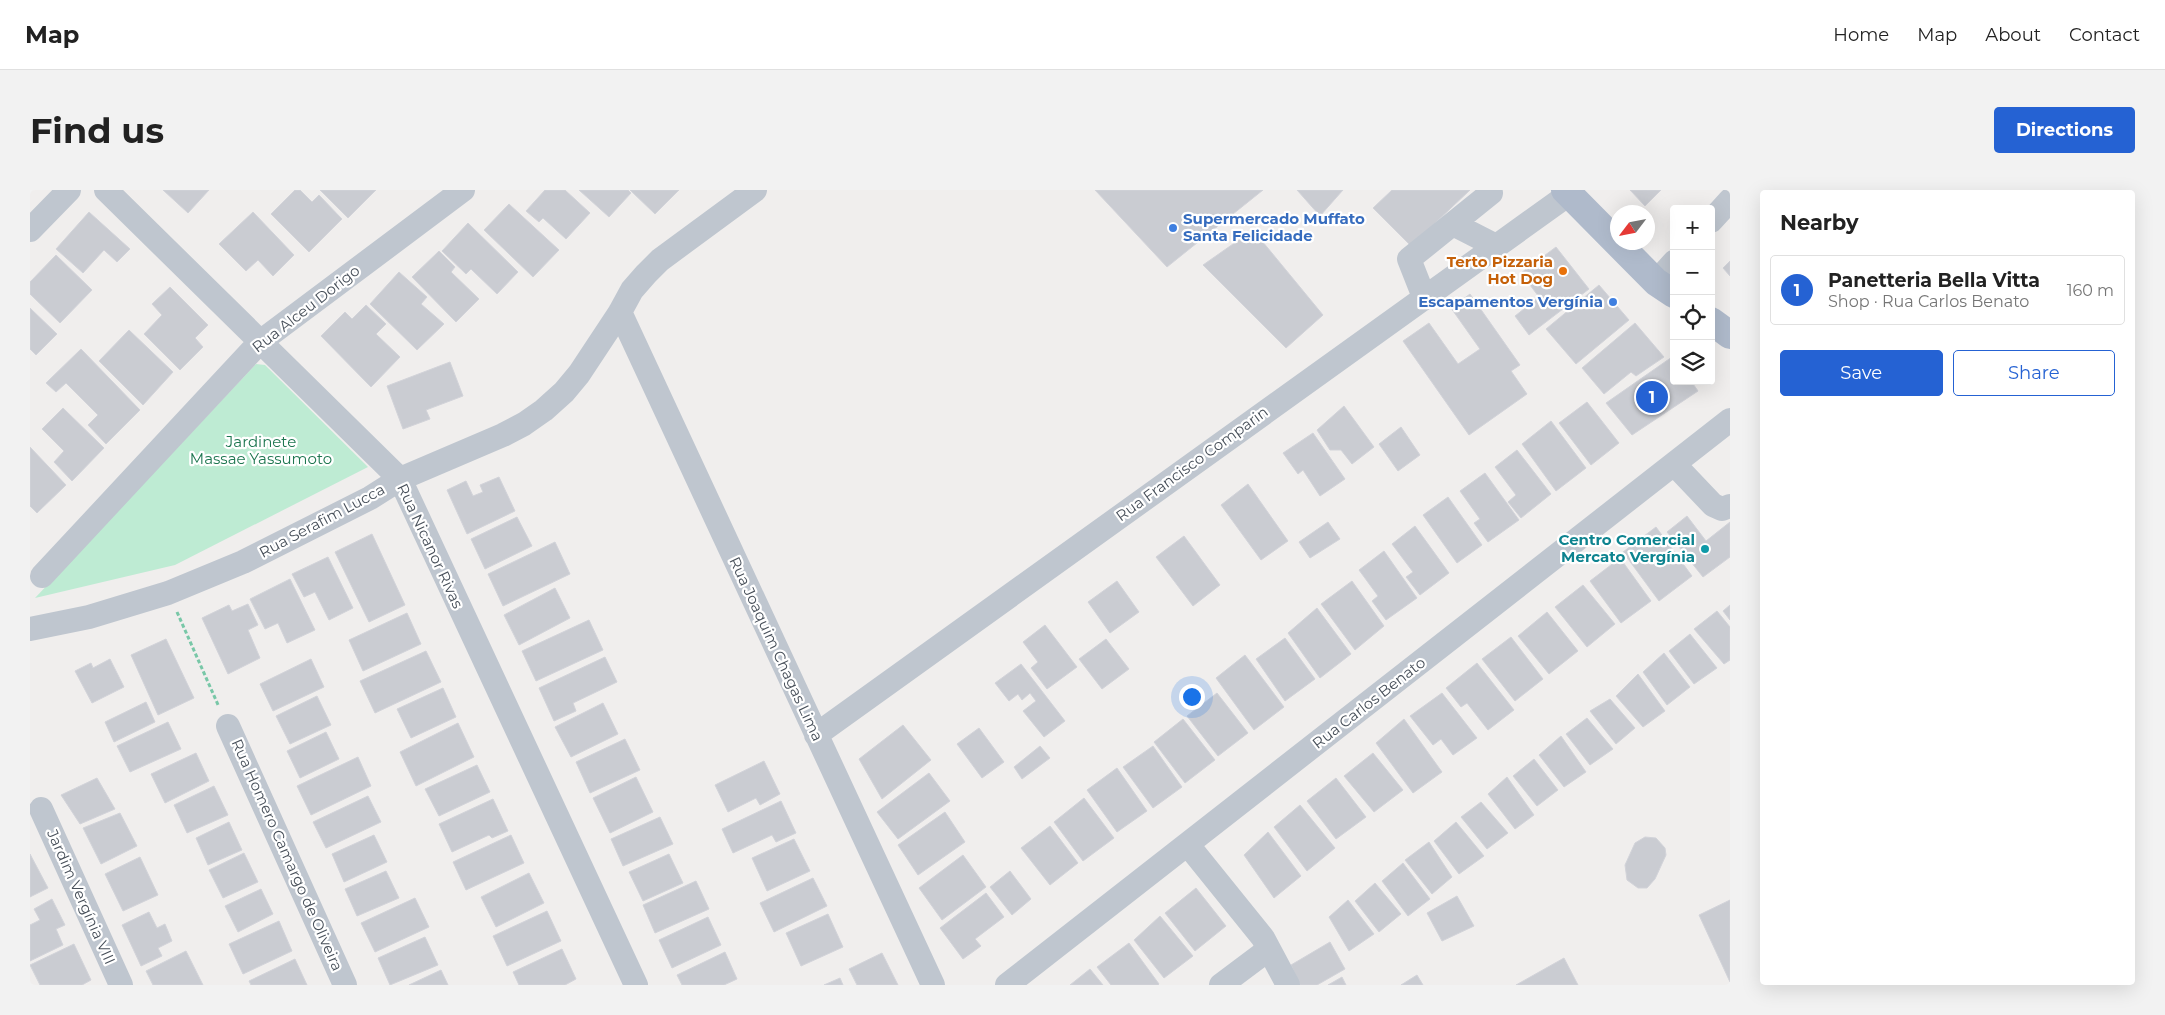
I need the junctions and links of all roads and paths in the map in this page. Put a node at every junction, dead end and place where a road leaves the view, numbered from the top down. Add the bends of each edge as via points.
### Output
1 (69, 190) edge
2 (106, 190) edge
3 (463, 190) edge
4 (755, 190) edge
5 (1488, 190) edge
6 (1567, 192) edge
7 (1730, 200) edge
8 (1715, 217) edge
9 (1453, 224) junction
10 (30, 230) edge
11 (1496, 246) junction
12 (1668, 279) edge
13 (1424, 297) junction
14 (620, 312) junction
15 (1715, 325) edge
16 (1730, 335) edge
17 (260, 342) junction
18 (1730, 420) edge
19 (1674, 464) junction
20 (400, 479) junction
21 (1730, 506) edge
22 (42, 576) dead end
23 (168, 593) junction
24 (30, 629) edge
25 (228, 726) joint
26 (816, 734) junction
27 (41, 809) dead end
28 (1188, 845) junction
29 (1269, 948) junction
30 (120, 985) edge
31 (345, 985) edge
32 (636, 985) edge
33 (933, 985) edge
34 (1007, 985) edge
35 (1221, 985) edge
36 (1288, 985) edge

1 - 10 street
2 - 17 street, Rua Nicanor Rivas
3 - 17 street, Rua Alceu Dorigo
4 - 14 street, Rua Serafim Lucca via 660,260 632,290
5 - 9 street via 1491,193
6 - 11 street, Rua Francisco Comparin
6 - 12 main road
7 - 8 street
9 - 11 street
9 - 13 street via 1409,259
11 - 13 street, Rua Francisco Comparin
13 - 26 street, Rua Francisco Comparin
14 - 20 street, Rua Serafim Lucca via 579,374 544,410 503,435
14 - 26 street, Rua Joaquim Chagas Lima
15 - 16 main road
17 - 20 street, Rua Nicanor Rivas
17 - 22 street, Rua Alceu Dorigo
18 - 19 street, Rua Carlos Benato
19 - 21 street via 1712,506 1722,509
19 - 28 street, Rua Carlos Benato
20 - 23 street, Rua Serafim Lucca via 297,536
20 - 32 street, Rua Nicanor Rivas
23 - 24 street, Rua Serafim Lucca via 89,617
23 - 25 path
25 - 31 street, Rua Homero Camargo de Oliveira
26 - 33 street, Rua Joaquim Chagas Lima
27 - 30 street, Jardim Vergínia VIII
28 - 29 street
28 - 34 street, Rua Carlos Benato
29 - 35 street
29 - 36 street

